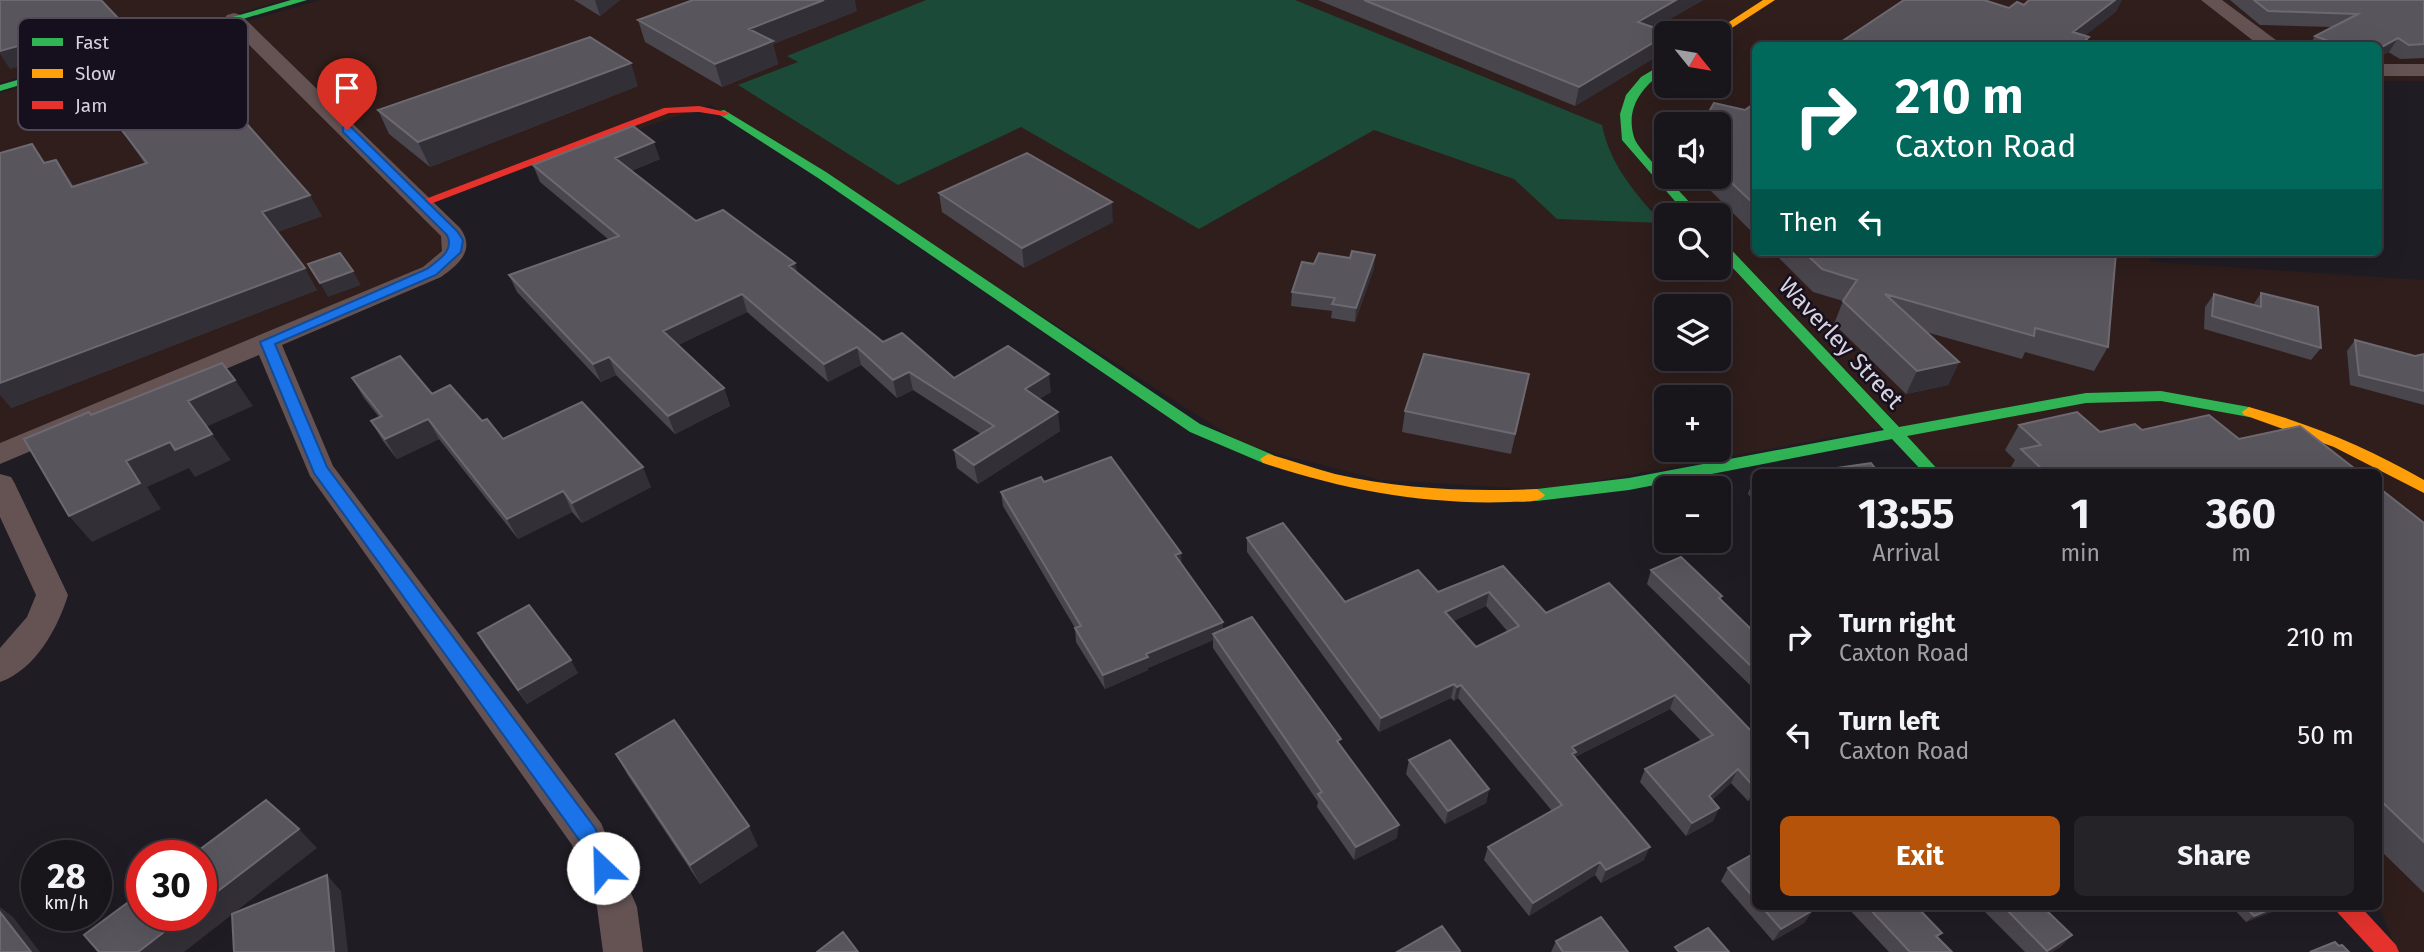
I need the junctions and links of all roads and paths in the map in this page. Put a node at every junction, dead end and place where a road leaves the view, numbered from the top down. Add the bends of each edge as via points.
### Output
1 (302, 0) edge
2 (1770, 0) edge
3 (2210, 0) edge
4 (238, 18) edge
5 (1731, 24) edge
6 (248, 33) edge
7 (2268, 42) edge
8 (2382, 70) edge
9 (2424, 70) edge
10 (1654, 73) edge
11 (18, 83) edge
12 (0, 88) edge
13 (421, 203) junction
14 (1683, 203) edge
15 (1731, 258) edge
16 (267, 342) junction
17 (1894, 432) junction
18 (0, 454) edge
19 (1929, 469) edge
20 (0, 484) edge
21 (2424, 487) edge
22 (0, 668) edge
23 (2349, 910) edge
24 (622, 952) edge
25 (2388, 952) edge

1 - 4 street
2 - 5 street
3 - 7 street
6 - 13 street
8 - 9 street
10 - 14 street via 1630,93 1628,140
11 - 12 street
13 - 16 street via 457,240 455,252 446,262
13 - 17 street via 649,116 699,108 729,115 1195,428 1237,449 1333,478 1435,495 1523,496 1636,482
15 - 17 street, Waverley Street
16 - 18 street
16 - 24 street via 320,469 587,835 617,907
17 - 19 street, Waverley Street
17 - 21 street via 2033,406 2132,394 2189,399 2282,420 2339,440
20 - 22 street via 52,595 36,630
23 - 25 street

